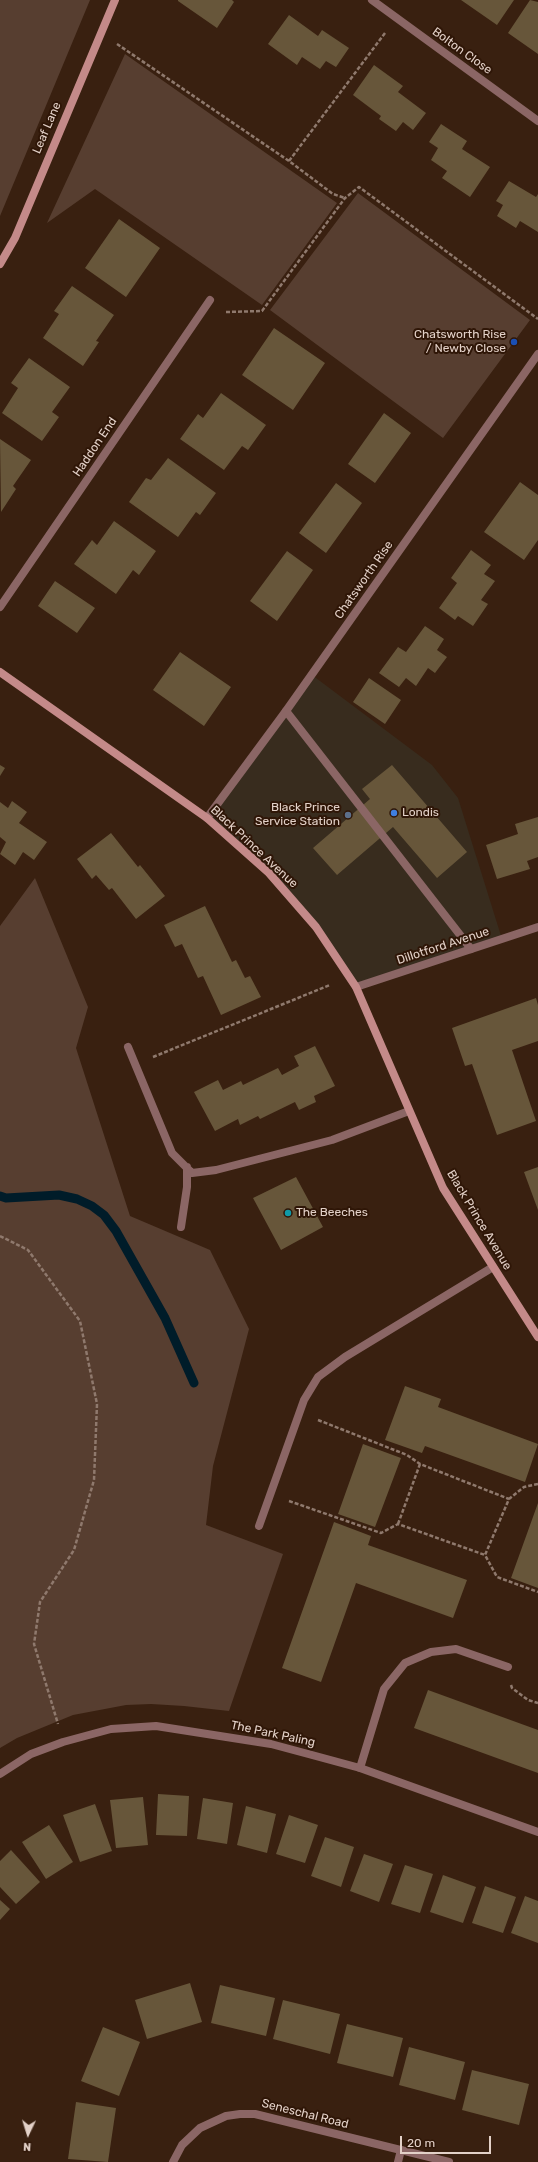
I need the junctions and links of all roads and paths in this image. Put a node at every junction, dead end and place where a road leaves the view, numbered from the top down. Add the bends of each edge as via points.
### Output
1 (115, 0) edge
2 (372, 0) edge
3 (396, 19) junction
4 (100, 34) junction
5 (538, 121) edge
6 (289, 161) junction
7 (345, 198) junction
8 (0, 264) edge
9 (210, 300) dead end
10 (200, 313) junction
11 (538, 319) edge
12 (538, 354) edge
13 (0, 607) edge
14 (0, 672) edge
15 (286, 710) junction
16 (207, 818) junction
17 (538, 927) edge
18 (471, 949) junction
19 (349, 977) junction
20 (356, 987) junction
21 (128, 1047) dead end
22 (135, 1065) junction
23 (409, 1111) junction
24 (187, 1167) junction
25 (181, 1227) dead end
26 (0, 1236) edge
27 (493, 1267) junction
28 (538, 1337) edge
29 (299, 1413) junction
30 (420, 1464) junction
31 (538, 1484) edge
32 (270, 1495) junction
33 (509, 1499) junction
34 (398, 1524) junction
35 (259, 1526) dead end
36 (485, 1555) junction
37 (538, 1592) edge
38 (508, 1667) joint
39 (538, 1703) edge
40 (63, 1742) junction
41 (360, 1768) junction
42 (0, 1774) edge
43 (538, 1832) edge
44 (401, 2150) junction
45 (172, 2162) edge
46 (398, 2162) edge
47 (449, 2162) edge

1 - 4 street, Leaf Lane
2 - 3 street, Bolton Close
3 - 5 street, Bolton Close
3 - 6 path
4 - 6 path via 131,52
4 - 8 street, Leaf Lane via 15,238
6 - 7 path via 333,194
7 - 10 path via 262,311
7 - 11 path via 359,186
9 - 10 street, Haddon End
10 - 13 street, Haddon End
12 - 15 street, Chatsworth Rise
14 - 16 street, Black Prince Avenue
15 - 16 street, Chatsworth Rise
15 - 18 street
16 - 19 street, Black Prince Avenue via 269,873 290,896 316,927
17 - 18 street, Dillotford Avenue
18 - 20 street, Dillotford Avenue
19 - 20 street, Black Prince Avenue
19 - 22 path
20 - 23 street, Black Prince Avenue
21 - 22 street
22 - 24 street via 172,1153
23 - 24 street via 332,1140 216,1170 192,1173
23 - 27 street, Black Prince Avenue via 443,1188
24 - 25 street via 188,1187
26 - 40 path via 28,1250 80,1321 96,1404 94,1480 74,1550 40,1602 34,1644
27 - 28 street, Black Prince Avenue
27 - 29 street via 345,1357 318,1377
29 - 30 path via 407,1455
29 - 32 street
30 - 33 path
30 - 34 path
31 - 33 path via 524,1488
32 - 34 path via 381,1533
32 - 35 street
33 - 36 path
34 - 36 path
36 - 37 path via 497,1577
38 - 39 path via 512,1688 528,1700
38 - 41 street via 456,1649 431,1652 405,1663 384,1689
40 - 41 street, The Park Paling via 111,1730 156,1726 271,1744
40 - 42 street, The Park Paling via 31,1754
41 - 43 street, The Park Paling
44 - 45 street, Seneschal Road via 255,2114 240,2114 226,2116 200,2128 182,2145
44 - 46 street
44 - 47 street, Seneschal Road

